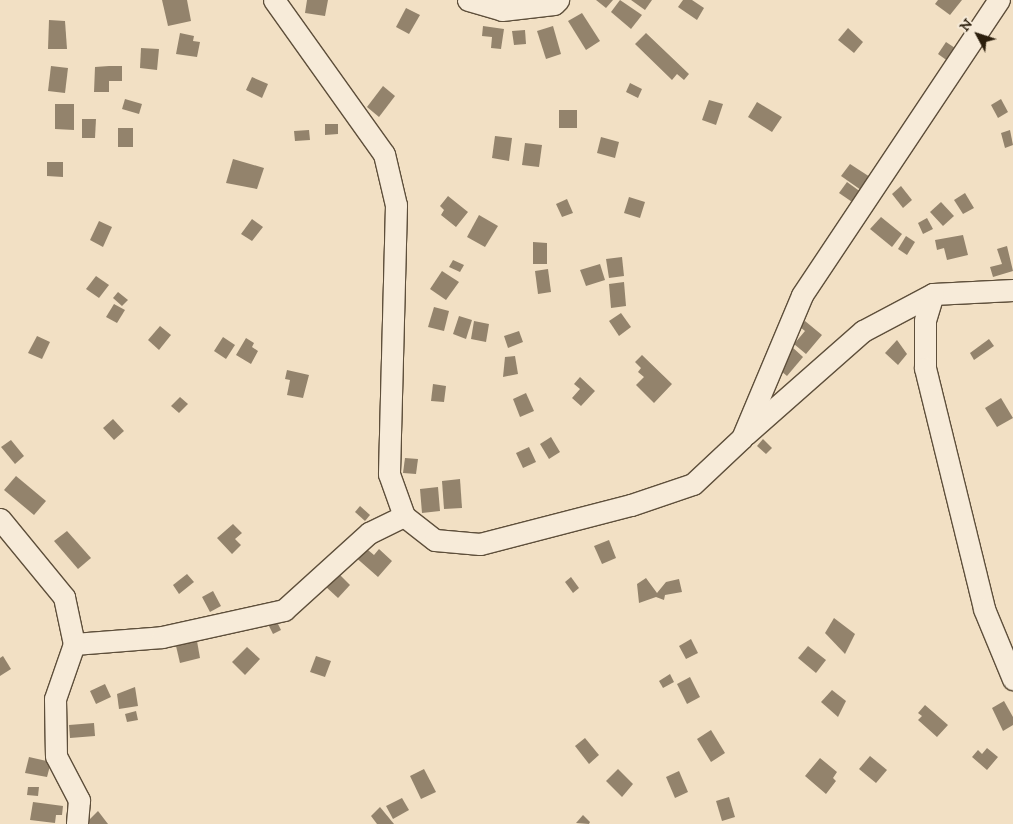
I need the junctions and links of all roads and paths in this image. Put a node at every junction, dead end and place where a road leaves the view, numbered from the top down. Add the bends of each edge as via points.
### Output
1 (274, 0) edge
2 (468, 0) edge
3 (558, 0) edge
4 (999, 0) edge
5 (1013, 290) edge
6 (933, 294) junction
7 (742, 438) junction
8 (404, 516) junction
9 (0, 519) edge
10 (74, 644) junction
11 (1013, 679) edge
12 (76, 824) edge

1 - 8 street via 384,154 396,205 389,474
2 - 3 street via 502,10 554,4
4 - 7 street via 802,295
5 - 6 street
6 - 7 street via 863,331
6 - 11 street via 924,320 925,368 984,609
7 - 8 street via 693,484 480,544 435,540
8 - 10 street via 369,533 284,610 162,637
9 - 10 street via 64,597
10 - 12 street via 55,699 56,756 79,800

